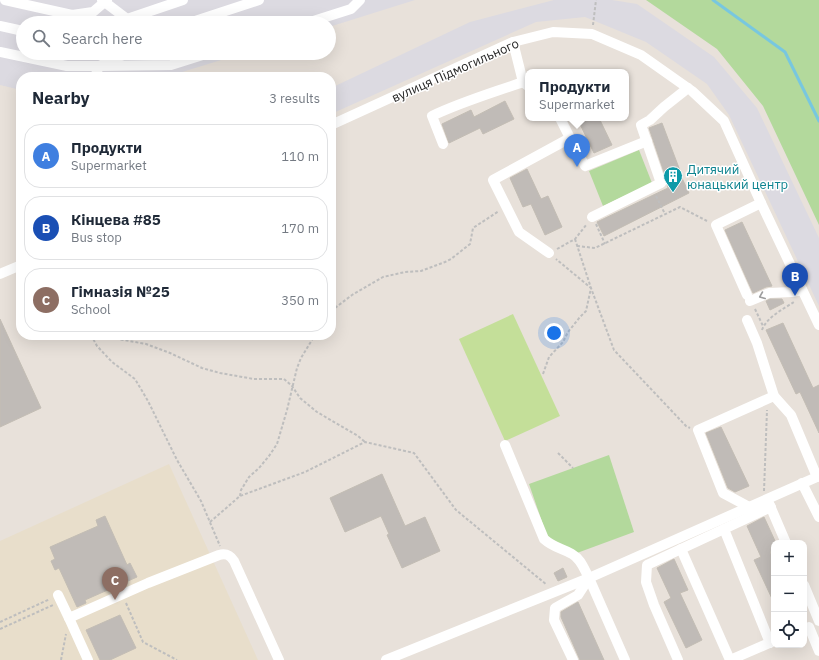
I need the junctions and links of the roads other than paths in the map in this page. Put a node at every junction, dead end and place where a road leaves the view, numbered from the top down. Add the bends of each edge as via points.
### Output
1 (5, 0) edge
2 (183, 0) edge
3 (259, 0) edge
4 (360, 0) edge
5 (104, 1) edge
6 (120, 16) edge
7 (142, 16) edge
8 (210, 16) edge
9 (329, 16) edge
10 (0, 26) edge
11 (16, 29) edge
12 (513, 42) junction
13 (0, 52) edge
14 (16, 55) edge
15 (38, 60) edge
16 (112, 60) edge
17 (187, 60) edge
18 (99, 66) junction
19 (97, 72) edge
20 (525, 84) edge
21 (688, 88) junction
22 (562, 121) edge
23 (336, 123) edge
24 (570, 138) junction
25 (647, 141) junction
26 (443, 144) dead end
27 (761, 203) junction
28 (592, 217) road end
29 (549, 253) road end
30 (16, 267) edge
31 (0, 274) edge
32 (803, 292) junction
33 (747, 320) dead end
34 (819, 325) edge
35 (774, 396) junction
36 (505, 445) dead end
37 (818, 476) edge
38 (802, 483) junction
39 (767, 502) junction
40 (749, 506) junction
41 (819, 517) edge
42 (724, 529) junction
43 (785, 540) edge
44 (681, 549) junction
45 (589, 578) junction
46 (807, 592) edge
47 (59, 598) road end
48 (68, 618) junction
49 (819, 622) edge
50 (807, 628) edge
51 (807, 630) edge
52 (771, 640) edge
53 (771, 642) edge
54 (819, 651) edge
55 (88, 660) edge
56 (278, 660) edge
57 (386, 660) edge
58 (573, 660) edge
59 (625, 660) edge
60 (678, 660) edge
61 (730, 660) edge

1 - 5 street via 72,15 93,12
2 - 7 street
3 - 8 street
4 - 9 street via 351,9
5 - 6 street
10 - 11 street
12 - 20 street
12 - 21 street, вулиця Підмогильного via 553,32 592,34 641,55
12 - 23 street, вулиця Підмогильного
13 - 14 street
15 - 18 street via 67,66
16 - 18 street
17 - 18 street via 171,65
18 - 19 street
20 - 26 street via 455,105 432,116
21 - 25 street via 641,125
21 - 27 street, вулиця Підмогильного via 724,121
22 - 24 street
24 - 25 street via 585,166
24 - 29 street via 493,180 519,232
25 - 28 street via 662,183
27 - 32 street, вулиця Підмогильного
32 -> 27 street via 769,293 749,298 716,225
30 - 31 street
32 - 34 street, вулиця Підмогильного
33 - 35 street
35 - 37 street via 791,415
35 - 40 street via 698,430 723,493
36 - 45 street via 544,539 552,546 573,554 581,562
37 - 38 street
38 - 39 street
38 - 41 street
39 - 40 street
39 - 42 street
39 - 43 street
40 - 45 street
42 - 44 street
42 - 52 street
44 - 60 street via 647,565 646,582
44 - 61 street
45 - 57 street
45 - 58 street via 578,596 555,608 554,620
45 - 59 street
46 - 49 street
47 - 48 street
48 - 55 street
48 - 56 street via 148,583 224,554 229,555
49 - 50 street
51 - 54 street
53 - 61 street

